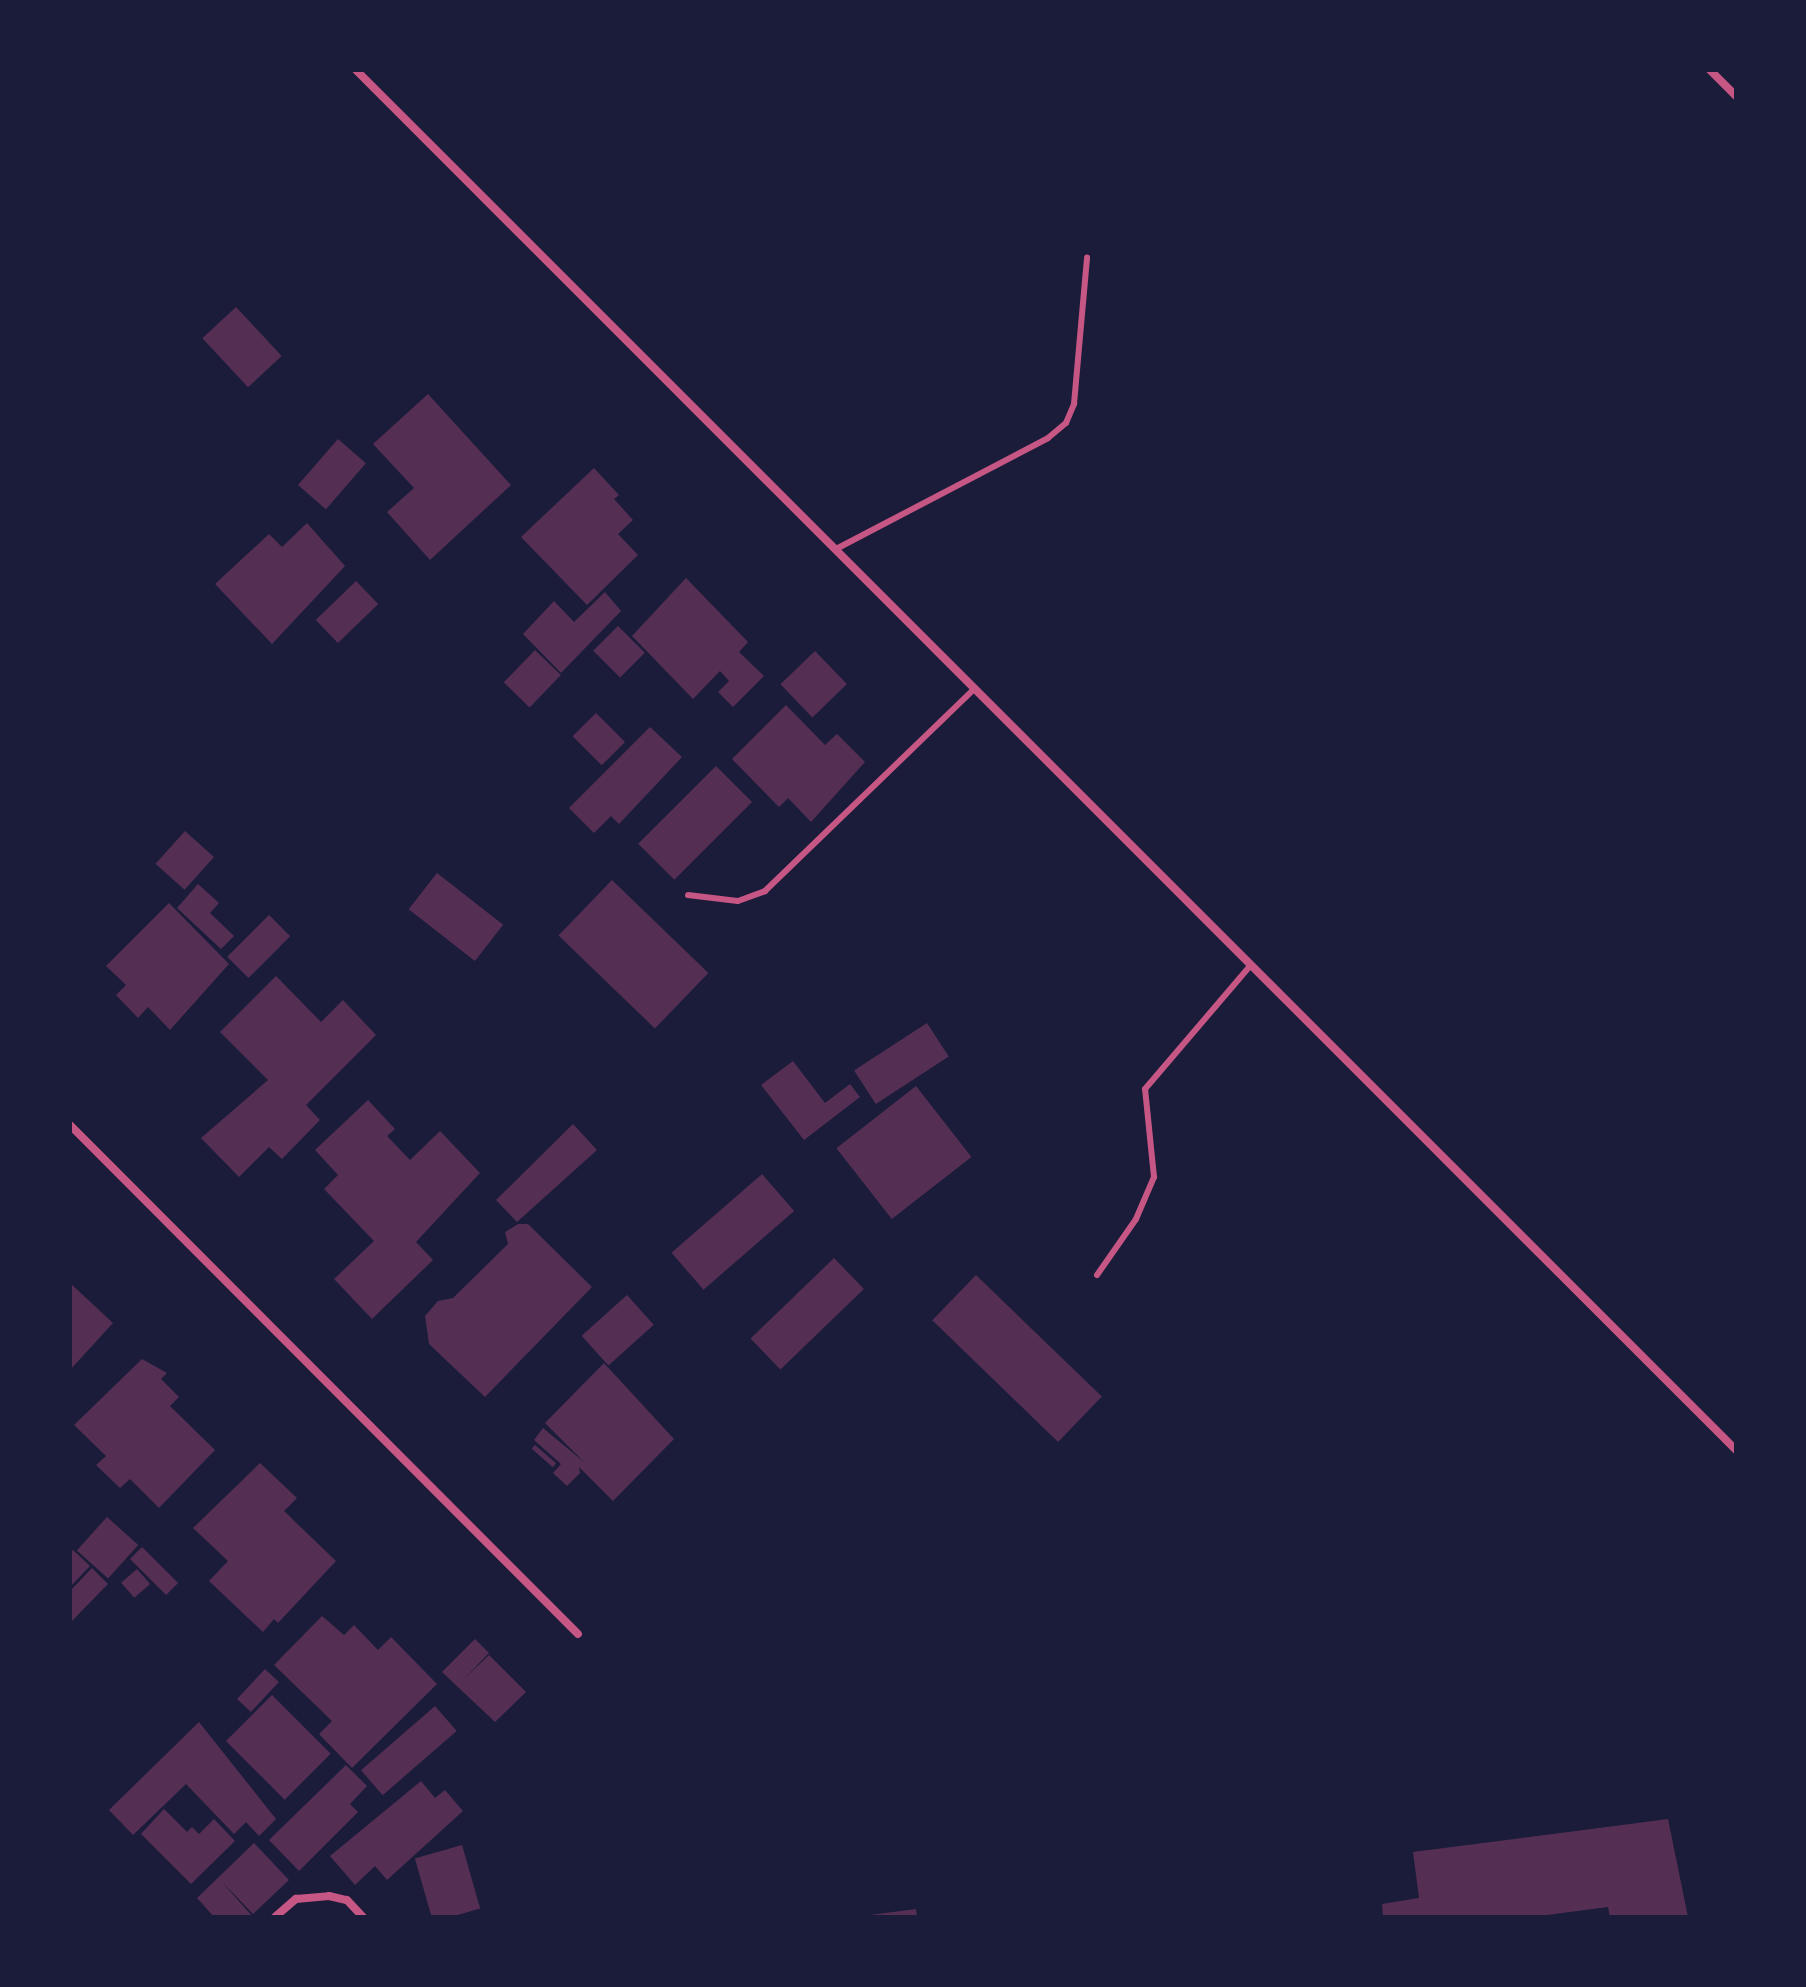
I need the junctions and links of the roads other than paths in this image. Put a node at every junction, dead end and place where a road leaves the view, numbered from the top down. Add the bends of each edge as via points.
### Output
1 (356, 70) edge
2 (1710, 70) edge
3 (1736, 96) edge
4 (1087, 258) dead end
5 (836, 549) junction
6 (975, 688) junction
7 (688, 895) dead end
8 (1251, 965) junction
9 (70, 1125) edge
10 (1097, 1275) dead end
11 (1736, 1450) edge
12 (578, 1634) dead end
13 (275, 1917) edge
14 (363, 1917) edge

1 - 5 street
2 - 3 street
4 - 5 lane via 1074,404 1066,423 1048,438
5 - 6 street
6 - 7 lane via 765,891 738,901
6 - 8 street
8 - 10 lane via 1145,1089 1154,1177 1136,1219
8 - 11 street
9 - 12 street
13 - 14 street via 296,1899 309,1896 347,1900

